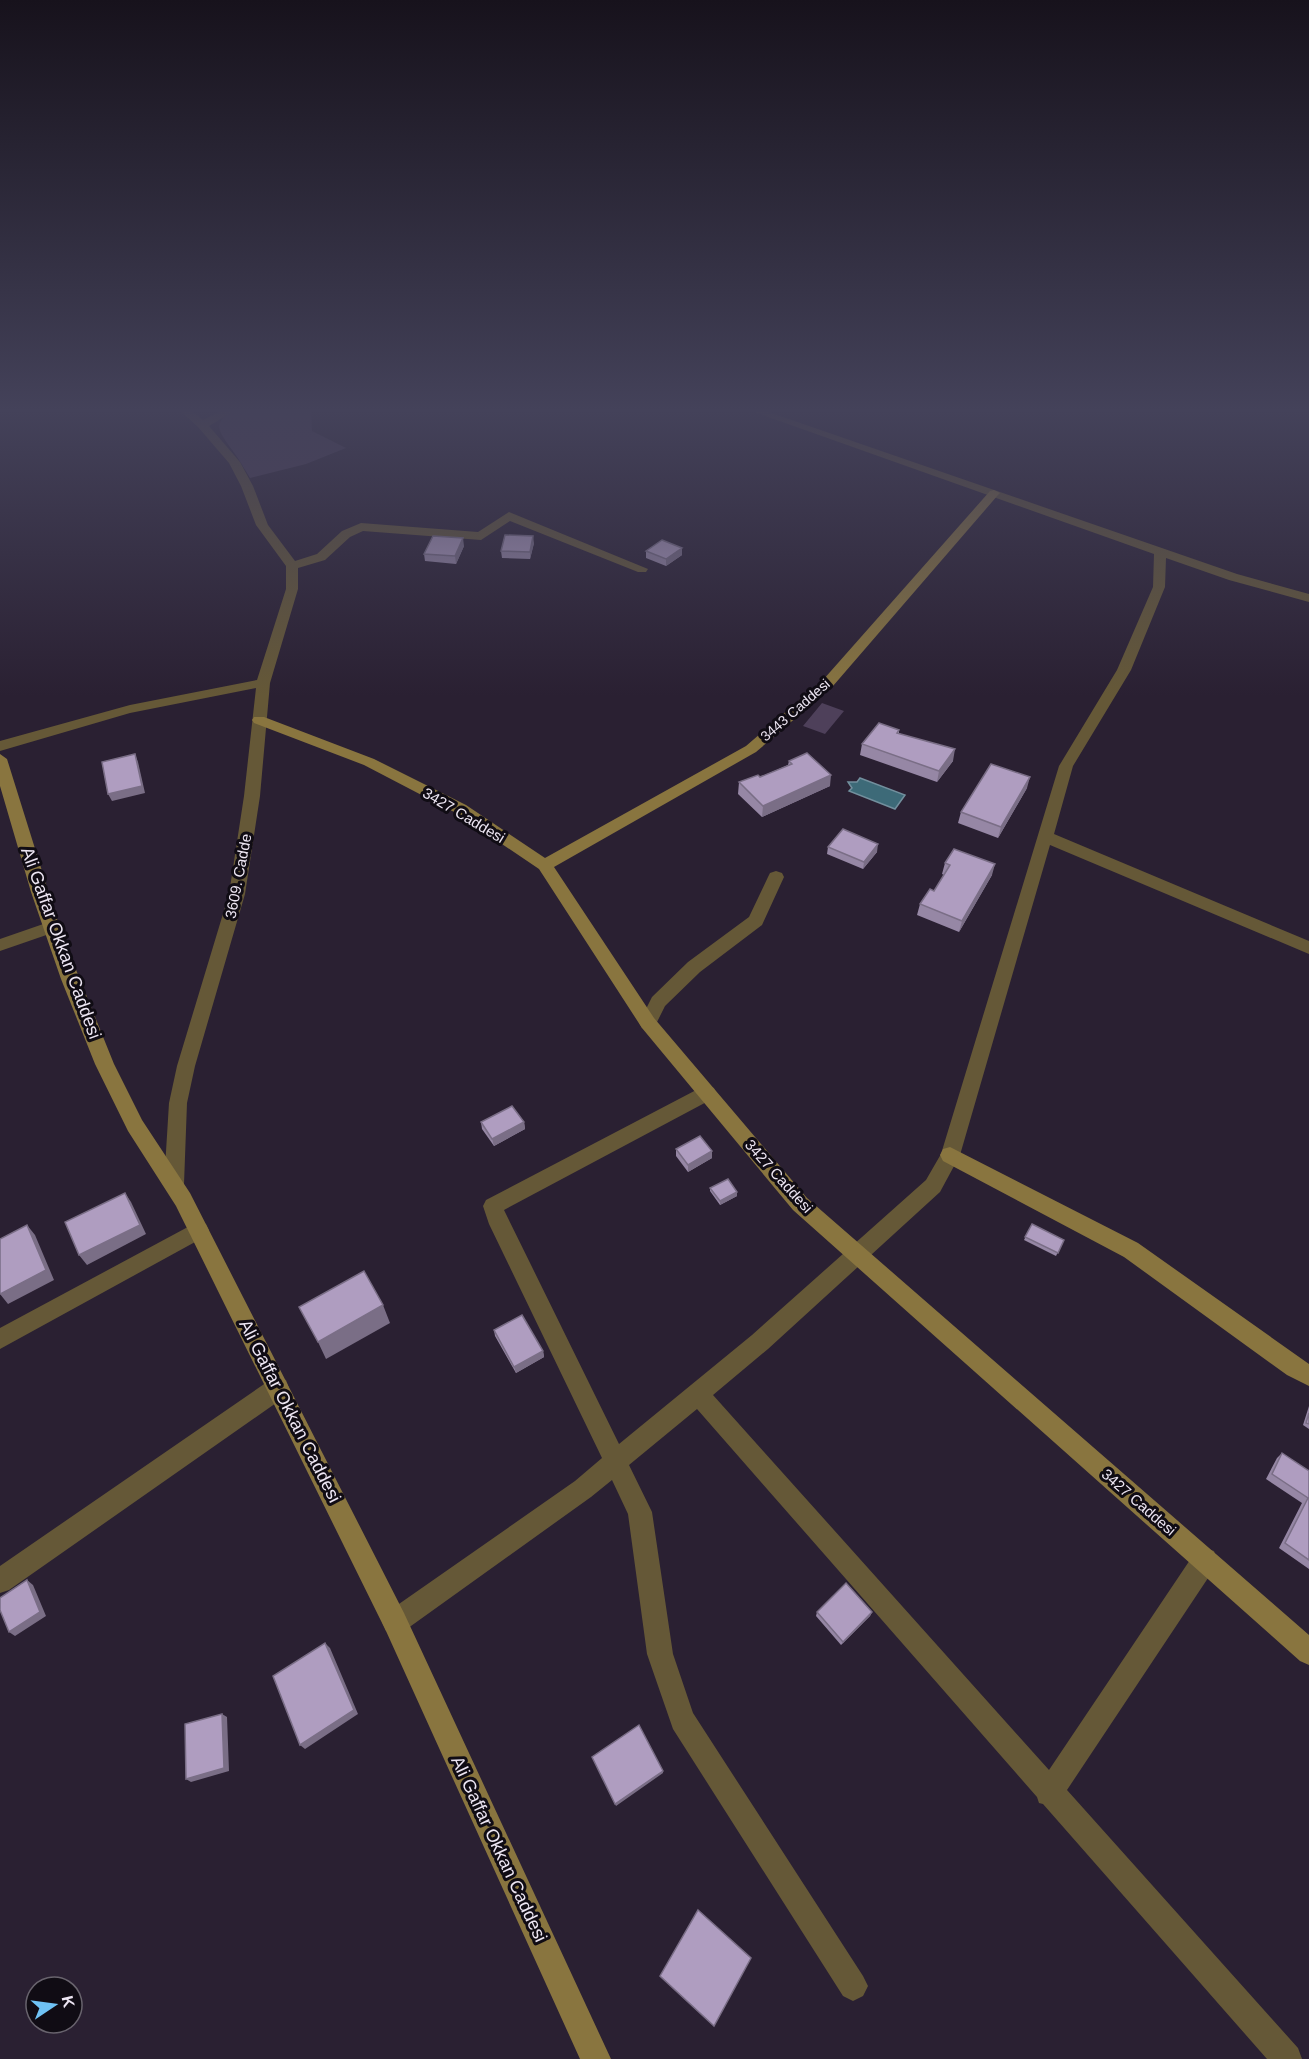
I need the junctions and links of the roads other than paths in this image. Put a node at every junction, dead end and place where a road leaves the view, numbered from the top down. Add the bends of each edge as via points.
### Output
1 (254, 504) edge
2 (984, 504) edge
3 (1025, 504) edge
4 (1160, 552) junction
5 (292, 566) junction
6 (642, 569) dead end
7 (1309, 598) edge
8 (263, 683) junction
9 (260, 720) junction
10 (0, 746) edge
11 (0, 759) edge
12 (1046, 837) junction
13 (545, 866) junction
14 (776, 877) dead end
15 (52, 927) junction
16 (0, 945) edge
17 (1309, 948) edge
18 (648, 1023) junction
19 (707, 1093) junction
20 (950, 1155) junction
21 (174, 1184) junction
22 (199, 1230) junction
23 (858, 1254) junction
24 (0, 1339) edge
25 (1309, 1375) edge
26 (278, 1388) junction
27 (698, 1394) junction
28 (616, 1461) junction
29 (1205, 1560) junction
30 (0, 1581) edge
31 (395, 1622) junction
32 (1309, 1652) edge
33 (1049, 1793) junction
34 (853, 1986) dead end
35 (596, 2059) edge
36 (1287, 2059) edge

1 - 5 street via 262,525
2 - 13 street, 3443 Caddesi via 828,683 751,749
3 - 4 street
4 - 7 street
4 - 12 street via 1160,587 1124,670 1066,766
5 - 6 street via 321,557 346,534 361,527 481,536 509,516
5 - 8 street, 3609. Cadde via 292,589
8 - 9 street, 3609. Cadde
8 - 10 street via 118,713
9 - 13 street, 3427 Caddesi via 369,762 461,809
9 - 21 street, 3609. Cadde via 237,894 178,1103
11 - 15 street, Ali Gaffar Okkan Caddesi
12 - 17 street
12 - 20 street
13 - 18 street, 3427 Caddesi
14 - 18 street via 756,921 694,967 658,1002
15 - 16 street
15 - 21 street, Ali Gaffar Okkan Caddesi via 87,1022 125,1106
18 - 19 street, 3427 Caddesi
19 - 23 street, 3427 Caddesi via 800,1203
19 - 28 street via 494,1206
20 - 23 street via 933,1186
20 - 25 street via 1131,1250
21 - 22 street, Ali Gaffar Okkan Caddesi
22 - 24 street
22 - 26 street, Ali Gaffar Okkan Caddesi
23 - 27 street
23 - 29 street, 3427 Caddesi
26 - 30 street
26 - 31 street, Ali Gaffar Okkan Caddesi
27 - 28 street
27 - 33 street
28 - 31 street via 583,1489
28 - 34 street via 640,1512 660,1654 682,1720
29 - 32 street, 3427 Caddesi
29 - 33 street
31 - 35 street, Ali Gaffar Okkan Caddesi
33 - 36 street

